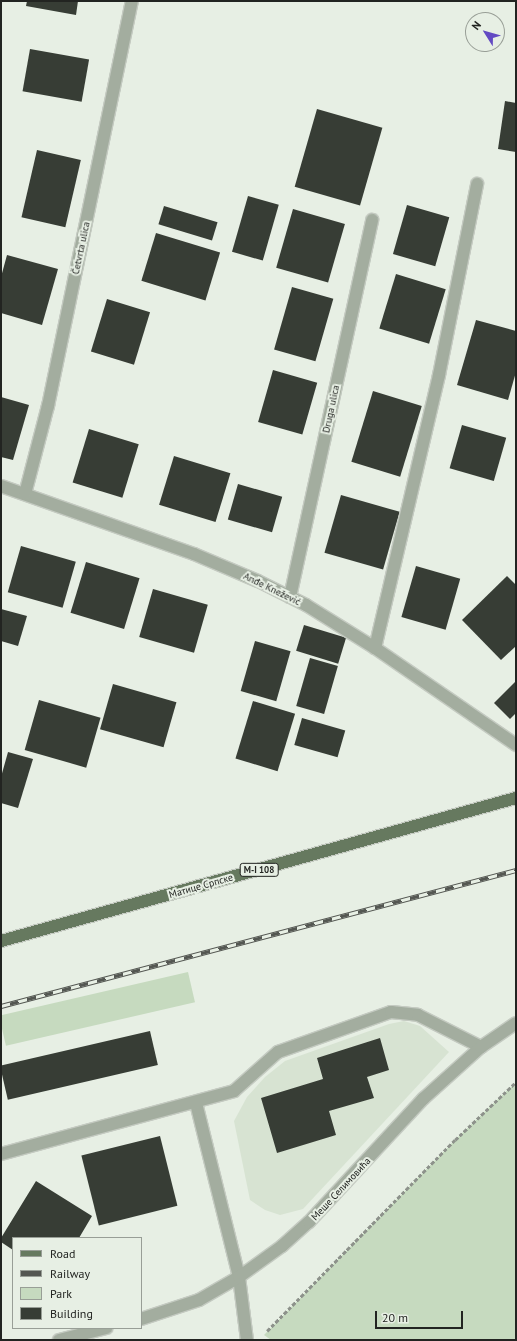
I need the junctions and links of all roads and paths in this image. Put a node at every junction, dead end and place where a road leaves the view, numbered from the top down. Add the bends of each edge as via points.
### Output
1 (132, 1) edge
2 (477, 184) dead end
3 (372, 220) dead end
4 (1, 486) edge
5 (25, 494) junction
6 (290, 597) junction
7 (375, 648) junction
8 (516, 745) edge
9 (516, 798) edge
10 (1, 941) edge
11 (516, 1023) edge
12 (481, 1047) junction
13 (516, 1082) edge
14 (196, 1103) junction
15 (1, 1154) edge
16 (239, 1277) junction
17 (142, 1319) edge
18 (102, 1329) edge
19 (264, 1335) dead end
20 (59, 1340) edge
21 (246, 1340) edge

1 - 5 street, Četvrta ulica via 48,406
2 - 7 street via 439,375
3 - 6 street, Druga ulica
4 - 5 street, Anđe Knežević
5 - 6 street, Anđe Knežević via 194,554
6 - 7 street, Anđe Knežević
7 - 8 street, Anđe Knežević
9 - 10 main road, Матице Српске / M-I 108
11 - 12 street, Меше Селимовића
12 - 14 street via 418,1015 391,1012 278,1052 234,1091
12 - 16 street, Меше Селимовића via 423,1099 309,1222
13 - 19 path via 455,1140
14 - 15 street
14 - 16 street
16 - 17 street, Меше Селимовића via 199,1300
16 - 21 street
18 - 20 street

